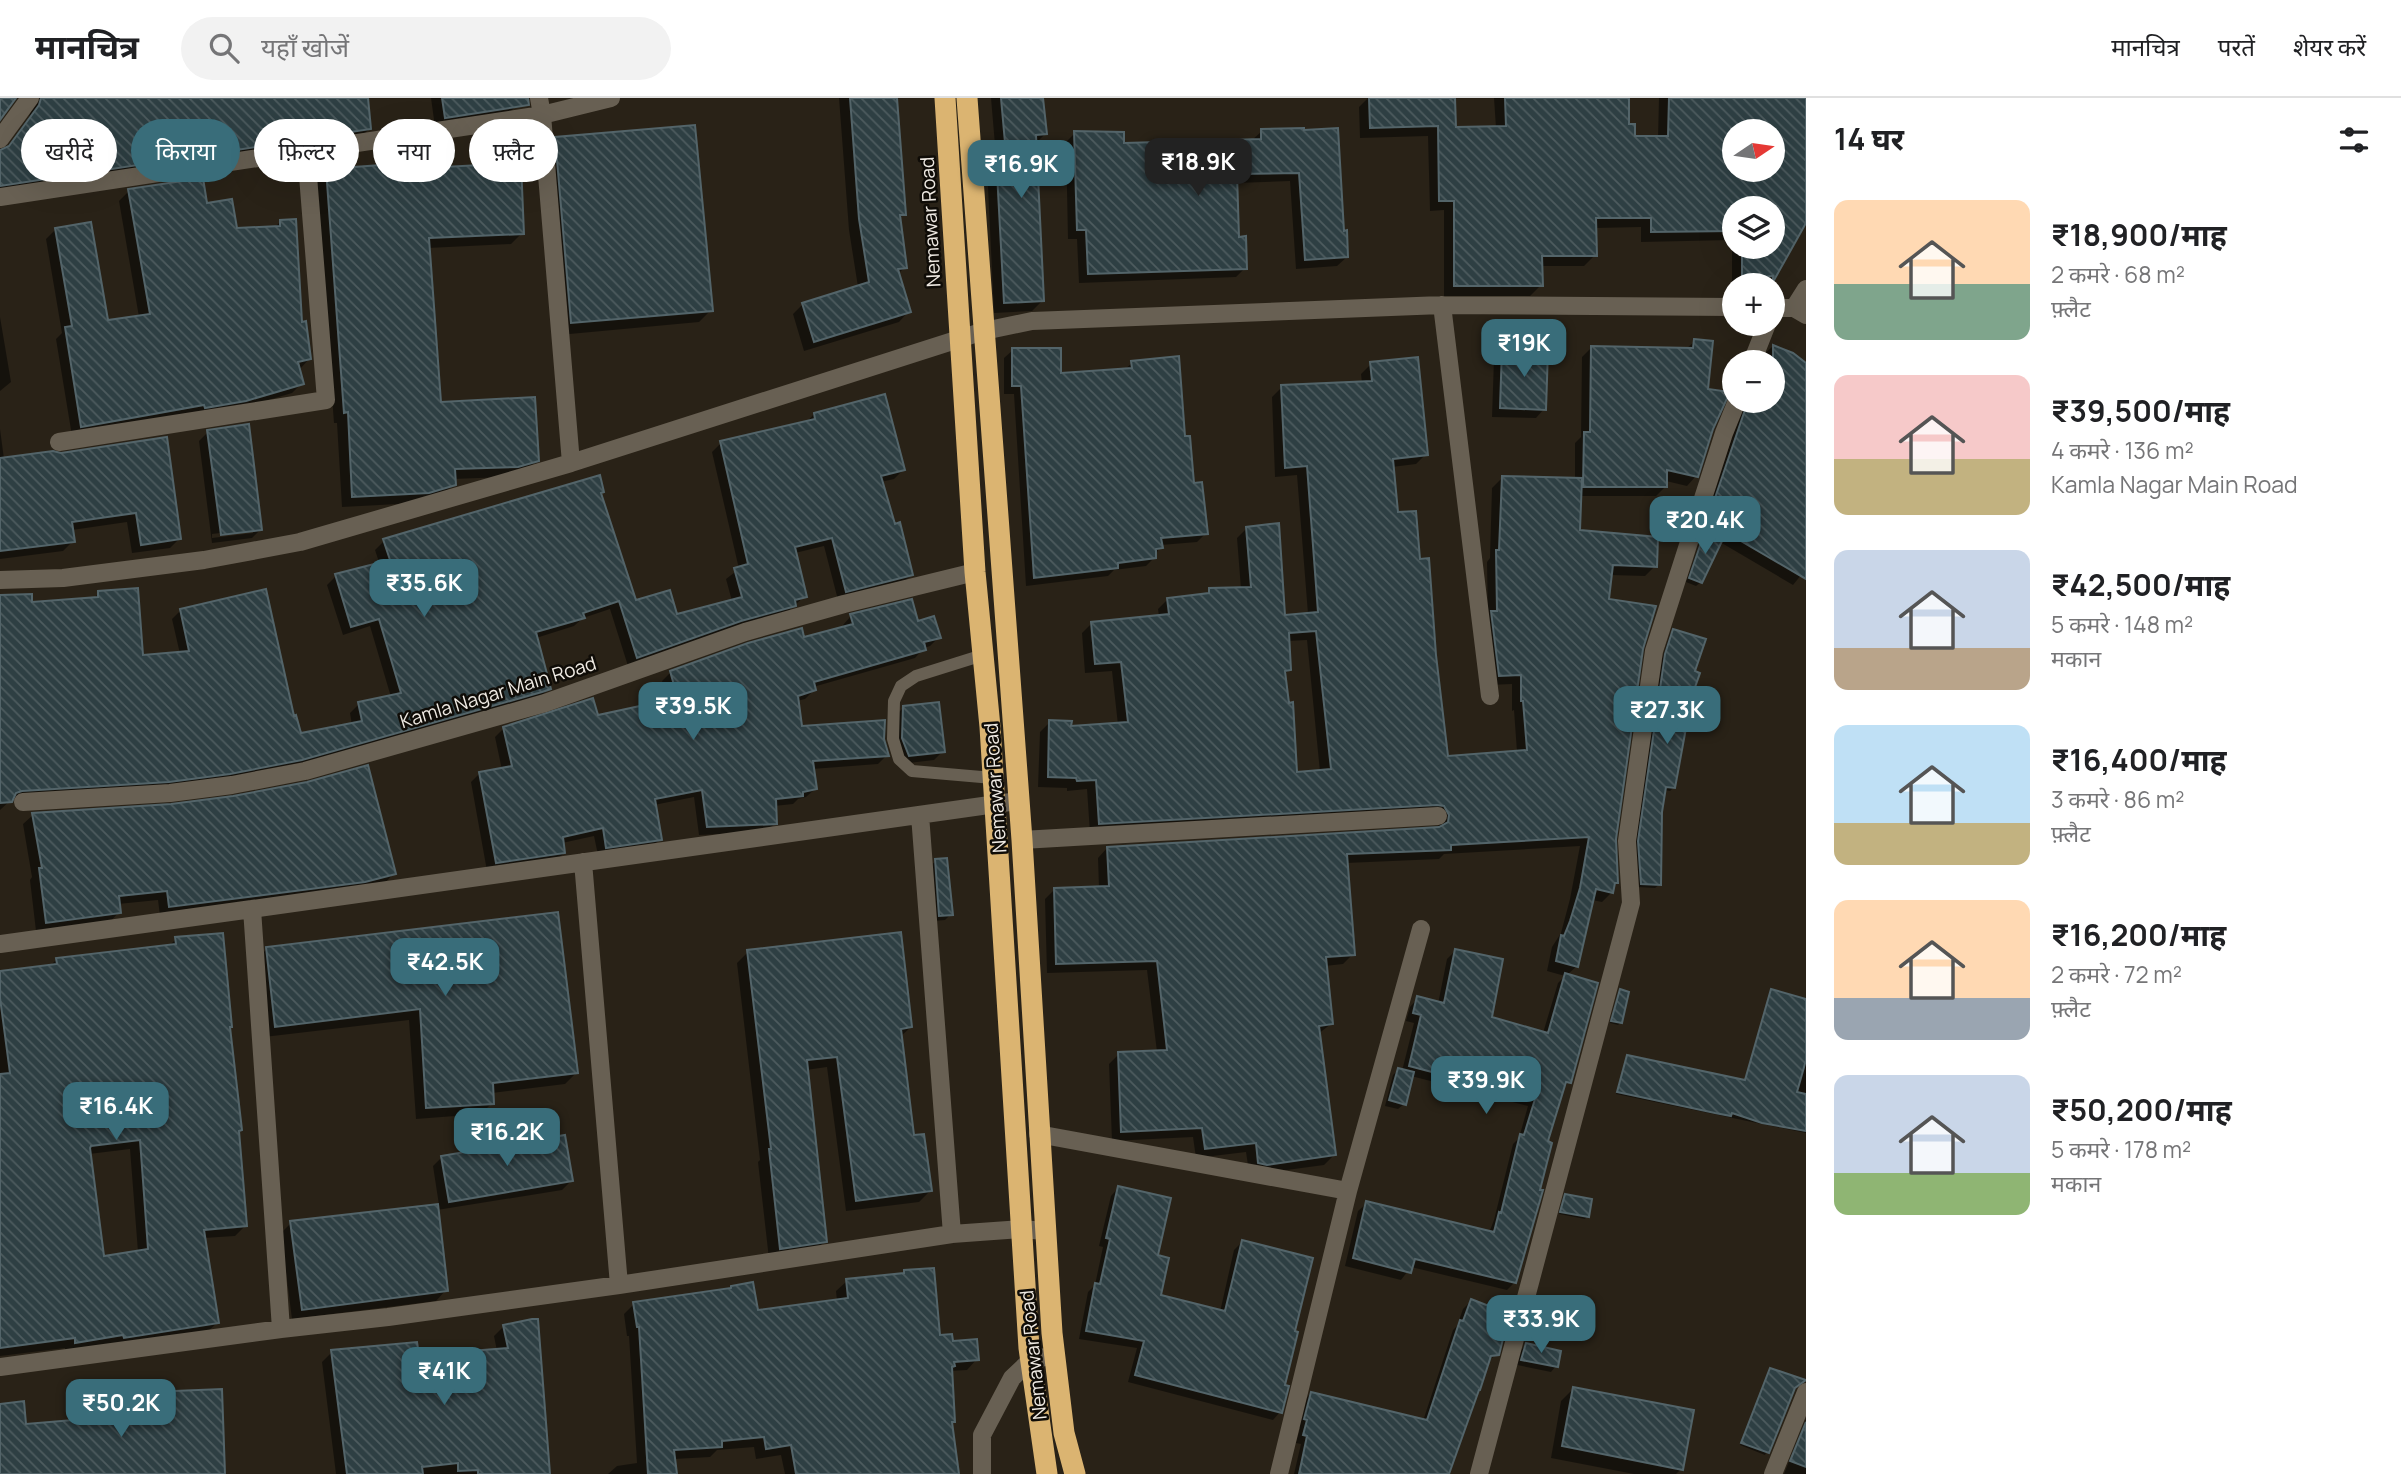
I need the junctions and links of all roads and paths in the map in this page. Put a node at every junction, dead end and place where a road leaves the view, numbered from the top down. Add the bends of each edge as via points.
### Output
1 (30, 98) edge
2 (611, 98) edge
3 (945, 98) edge
4 (967, 98) edge
5 (540, 107) edge
6 (0, 139) edge
7 (359, 141) edge
8 (254, 159) edge
9 (308, 182) edge
10 (0, 197) edge
11 (1806, 289) edge
12 (1442, 305) junction
13 (1722, 307) edge
14 (1800, 312) edge
15 (984, 331) junction
16 (960, 339) junction
17 (1733, 413) edge
18 (59, 442) dead end
19 (571, 463) junction
20 (975, 572) junction
21 (0, 580) edge
22 (983, 655) junction
23 (1490, 696) dead end
24 (993, 778) junction
25 (1018, 801) junction
26 (23, 802) dead end
27 (995, 805) junction
28 (920, 816) junction
29 (1438, 816) dead end
30 (1022, 840) junction
31 (583, 862) junction
32 (251, 909) junction
33 (1421, 929) dead end
34 (0, 944) edge
35 (1038, 1134) junction
36 (1348, 1191) junction
37 (1021, 1229) junction
38 (1045, 1231) junction
39 (952, 1234) junction
40 (619, 1285) junction
41 (281, 1329) junction
42 (1055, 1355) junction
43 (1031, 1360) junction
44 (0, 1367) edge
45 (1806, 1392) edge
46 (1073, 1473) edge
47 (982, 1474) edge
48 (1047, 1474) edge
49 (1279, 1474) edge
50 (1479, 1474) edge
51 (1773, 1474) edge

1 - 6 street
2 - 5 street
3 - 16 highway, Nemawar Road
4 - 15 highway, Nemawar Road
5 - 7 street
5 - 19 street
8 - 10 street
9 - 18 street via 326,400
11 - 14 street
12 - 13 street
12 - 15 street via 1032,321
12 - 23 street
15 - 16 street
15 - 25 highway, Nemawar Road
16 - 19 street
16 - 20 highway, Nemawar Road
17 - 50 street via 1654,651 1628,841 1631,903
19 - 21 street via 300,542 179,564 63,578
20 - 22 highway, Nemawar Road
20 - 26 street, Kamla Nagar Main Road via 745,632 545,704 305,771 170,793
22 - 24 highway, Nemawar Road
22 - 24 lane via 901,685 894,701 893,738 899,759 912,771
24 - 27 highway, Nemawar Road
25 - 27 street
25 - 30 highway, Nemawar Road
27 - 28 street
27 - 37 highway, Nemawar Road
28 - 31 street
28 - 39 street
29 - 30 street
30 - 35 highway, Nemawar Road
31 - 32 street
31 - 40 street
32 - 34 street
32 - 41 street
33 - 36 street
35 - 36 street
35 - 38 highway, Nemawar Road
36 - 49 street
37 - 38 street
37 - 39 street
37 - 43 highway, Nemawar Road
38 - 42 highway, Nemawar Road
39 - 40 street
40 - 41 street
41 - 44 street
42 - 43 street
42 - 46 highway, Nemawar Road
43 - 47 street via 1012,1378 982,1435
43 - 48 highway, Nemawar Road
45 - 51 street

